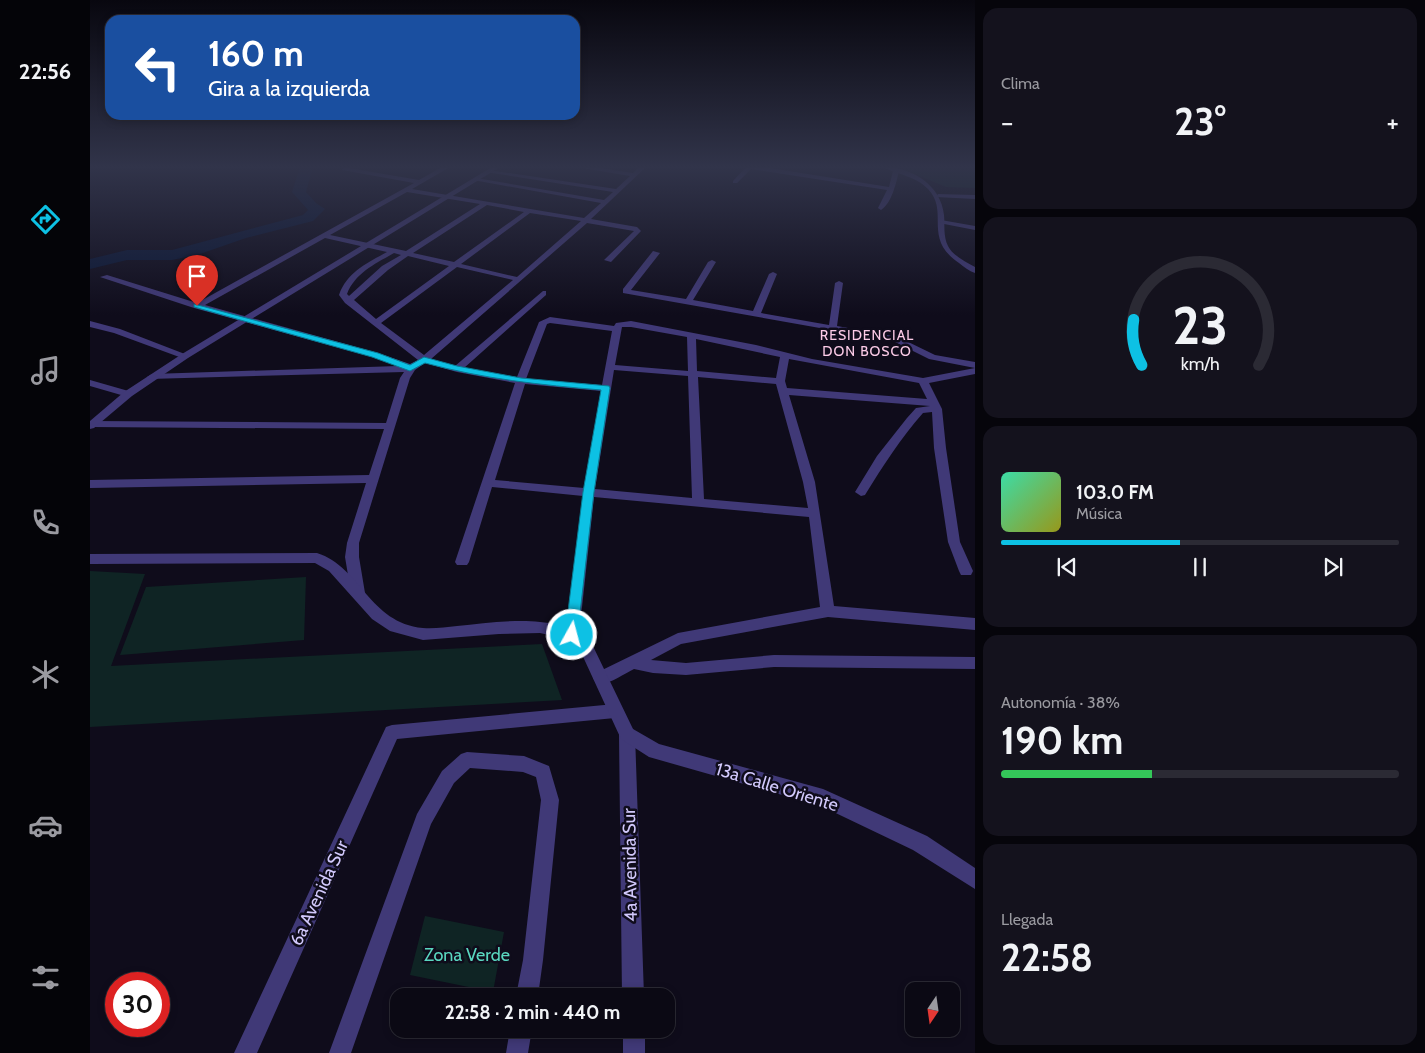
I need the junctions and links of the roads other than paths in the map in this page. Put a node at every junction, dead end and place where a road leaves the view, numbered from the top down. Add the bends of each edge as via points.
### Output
1 (358, 216) edge
2 (417, 216) edge
3 (465, 216) edge
4 (522, 216) edge
5 (565, 216) edge
6 (591, 216) edge
7 (940, 216) edge
8 (587, 220) junction
9 (941, 222) junction
10 (975, 228) edge
11 (323, 235) junction
12 (368, 246) junction
13 (393, 251) junction
14 (656, 253) dead end
15 (406, 254) junction
16 (608, 260) dead end
17 (712, 262) dead end
18 (456, 265) junction
19 (975, 271) edge
20 (773, 274) dead end
21 (104, 277) dead end
22 (518, 278) junction
23 (839, 283) dead end
24 (543, 293) dead end
25 (348, 301) junction
26 (688, 302) junction
27 (197, 306) junction
28 (756, 314) junction
29 (246, 320) junction
30 (90, 324) edge
31 (376, 324) junction
32 (833, 327) junction
33 (617, 328) junction
34 (691, 336) junction
35 (784, 355) junction
36 (185, 356) junction
37 (424, 360) junction
38 (975, 365) edge
39 (610, 367) junction
40 (410, 368) junction
41 (457, 369) junction
42 (975, 371) edge
43 (693, 374) junction
44 (152, 377) junction
45 (521, 380) junction
46 (923, 381) junction
47 (90, 383) edge
48 (781, 386) junction
49 (606, 388) junction
50 (128, 394) junction
51 (935, 406) junction
52 (91, 425) edge
53 (390, 426) junction
54 (373, 479) junction
55 (488, 483) junction
56 (90, 484) edge
57 (589, 492) junction
58 (861, 492) dead end
59 (698, 503) junction
60 (815, 513) junction
61 (90, 559) edge
62 (462, 562) dead end
63 (966, 571) dead end
64 (358, 593) junction
65 (828, 611) junction
66 (975, 624) edge
67 (572, 635) junction
68 (633, 662) junction
69 (975, 663) edge
70 (602, 678) junction
71 (615, 711) junction
72 (627, 734) junction
73 (975, 879) edge
74 (528, 988) edge
75 (633, 988) edge
76 (520, 1038) edge
77 (634, 1038) edge
78 (245, 1053) edge
79 (340, 1053) edge
80 (517, 1053) edge
81 (634, 1053) edge

1 - 11 street
2 - 12 street
3 - 15 street
4 - 18 street
5 - 8 street
6 - 8 street
7 - 9 street
8 - 16 street via 637,229
8 - 22 street
9 - 10 street
9 - 19 street via 946,249
11 - 12 street
11 - 27 street
12 - 13 street
12 - 29 street
13 - 15 street
13 - 25 street via 348,280 343,295
14 - 26 street via 626,290
15 - 18 street
15 - 25 street
17 - 26 street
18 - 22 street
18 - 31 street
20 - 28 street
21 - 27 street
22 - 37 street
23 - 32 street
24 - 41 street
25 - 31 street
26 - 28 street
27 - 29 street
28 - 32 street
29 - 36 street
29 - 40 street via 375,355
30 - 36 street
31 - 37 street
32 - 38 street via 895,339 932,357
33 - 34 street via 631,324
33 - 39 street
33 - 45 street via 545,320
34 - 35 street
34 - 43 street
35 - 46 street
35 - 48 street
36 - 44 street
37 - 40 street
37 - 41 street
39 - 43 street
39 - 49 street
40 - 44 street
40 - 53 street
41 - 45 street
42 - 46 street
43 - 48 street
43 - 59 street
44 - 50 street
45 - 49 street
45 - 55 street
46 - 51 street
47 - 50 street
48 - 51 street
48 - 60 street
49 - 57 street
50 - 52 street
51 - 58 street via 920,410 890,443
51 - 63 street via 954,542
52 - 53 street
53 - 54 street
54 - 56 street
54 - 64 street via 353,543
55 - 57 street
55 - 62 street
57 - 59 street
57 - 67 street
59 - 60 street
60 - 65 street
61 - 64 street via 317,558 334,568
64 - 67 street via 383,620 407,631 431,634 524,627
65 - 66 street
65 - 68 street via 678,639
67 - 70 street via 585,644
68 - 69 street via 686,669 774,661
68 - 70 street
70 - 71 street
71 - 72 street
71 - 78 street, 6a Avenida Sur via 392,732
72 - 73 street, 13a Calle Oriente via 655,751 823,798 920,843
72 - 75 street, 4a Avenida Sur
74 - 79 street via 550,800 542,772 524,764 468,760 448,777 423,820
76 - 80 street
77 - 81 street

